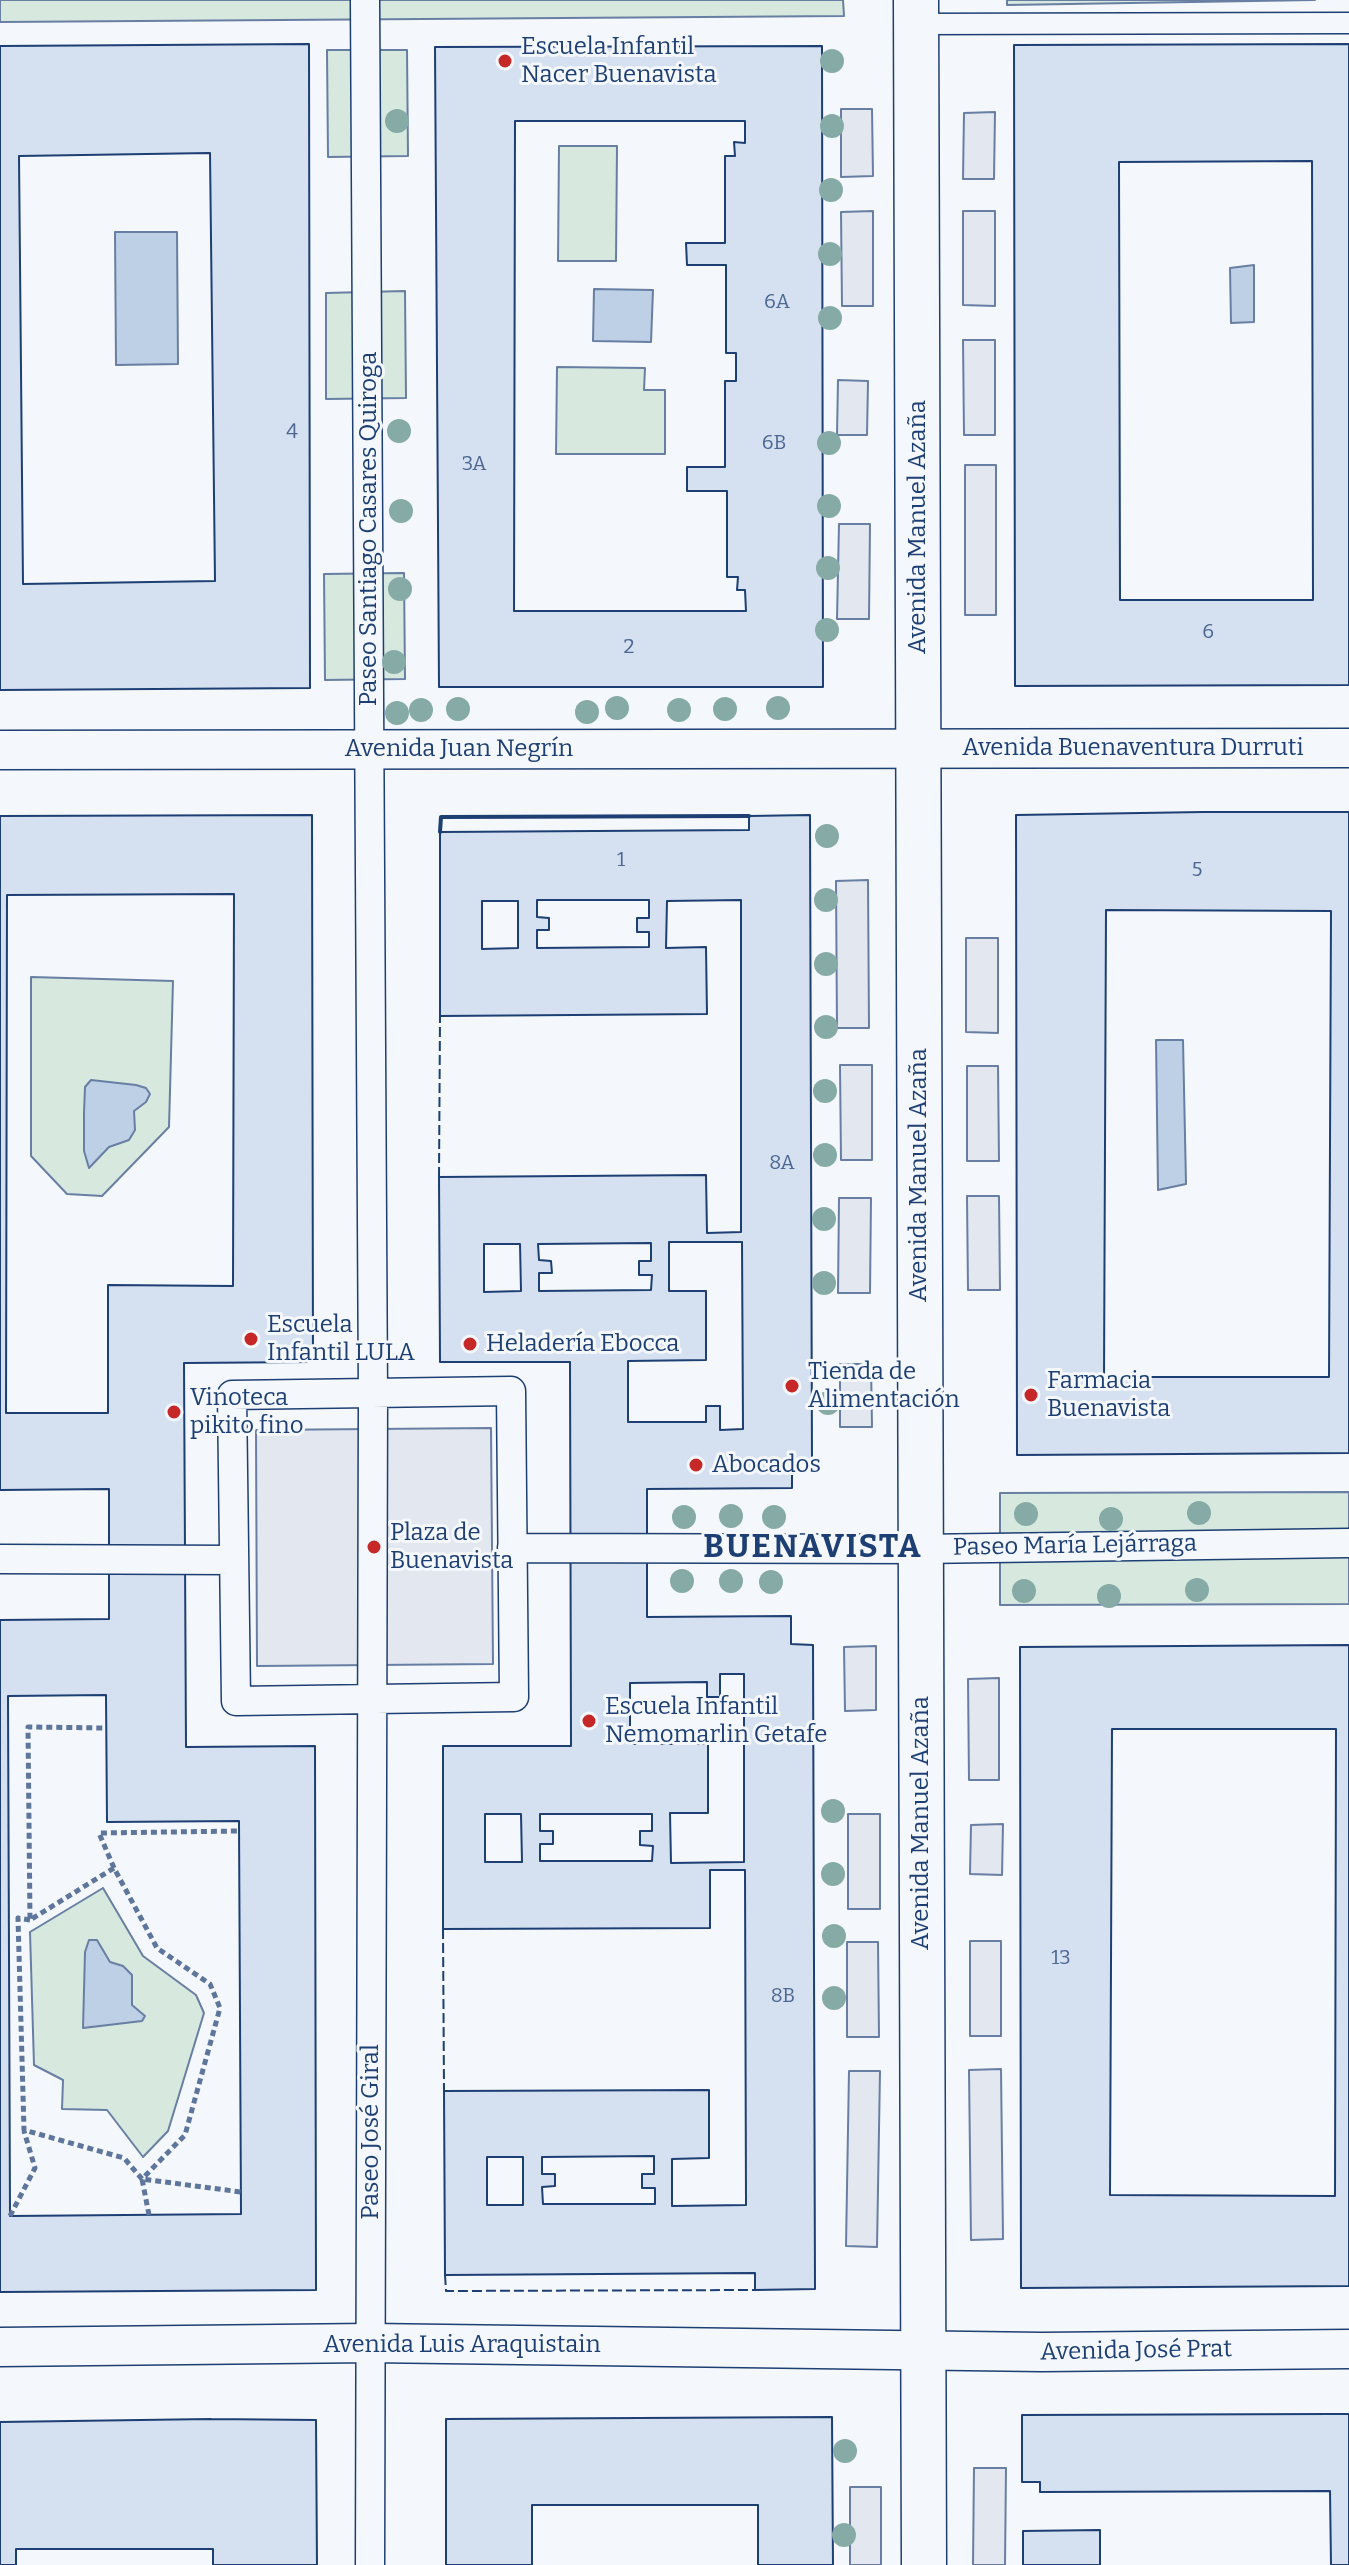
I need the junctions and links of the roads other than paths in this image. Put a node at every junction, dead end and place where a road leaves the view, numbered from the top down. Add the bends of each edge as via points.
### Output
1 (365, 0) edge
2 (916, 12) edge
3 (1349, 23) edge
4 (1349, 748) edge
5 (370, 749) junction
6 (918, 749) junction
7 (0, 750) edge
8 (373, 1394) junction
9 (1349, 1543) edge
10 (512, 1548) junction
11 (920, 1549) junction
12 (0, 1559) edge
13 (234, 1560) junction
14 (373, 1699) junction
15 (370, 2343) junction
16 (0, 2347) edge
17 (1349, 2349) edge
18 (923, 2351) junction
19 (370, 2565) edge
20 (924, 2565) edge

1 - 5 street, Paseo Santiago Casares Quiroga
2 - 3 lane
2 - 6 street, Avenida Manuel Azaña
4 - 6 street, Avenida Buenaventura Durruti
5 - 6 street, Avenida Juan Negrín
5 - 7 street, Avenida Juan Negrín
5 - 8 street, Paseo Santiago Casares Quiroga
6 - 11 street, Avenida Manuel Azaña
8 - 10 street via 511,1391
8 - 13 street via 232,1395
8 - 14 street, Paseo José Giral
9 - 11 street, Paseo María Lejárraga
10 - 11 street, Paseo María Lejárraga
10 - 14 street via 514,1697
11 - 18 street, Avenida Manuel Azaña
12 - 13 street
13 - 14 street via 236,1701
14 - 15 street, Paseo José Giral
15 - 16 street, Avenida Luis Araquistain
15 - 18 street, Avenida Luis Araquistain
15 - 19 street, Paseo José Giral
17 - 18 street, Avenida José Prat
18 - 20 street, Avenida Manuel Azaña

